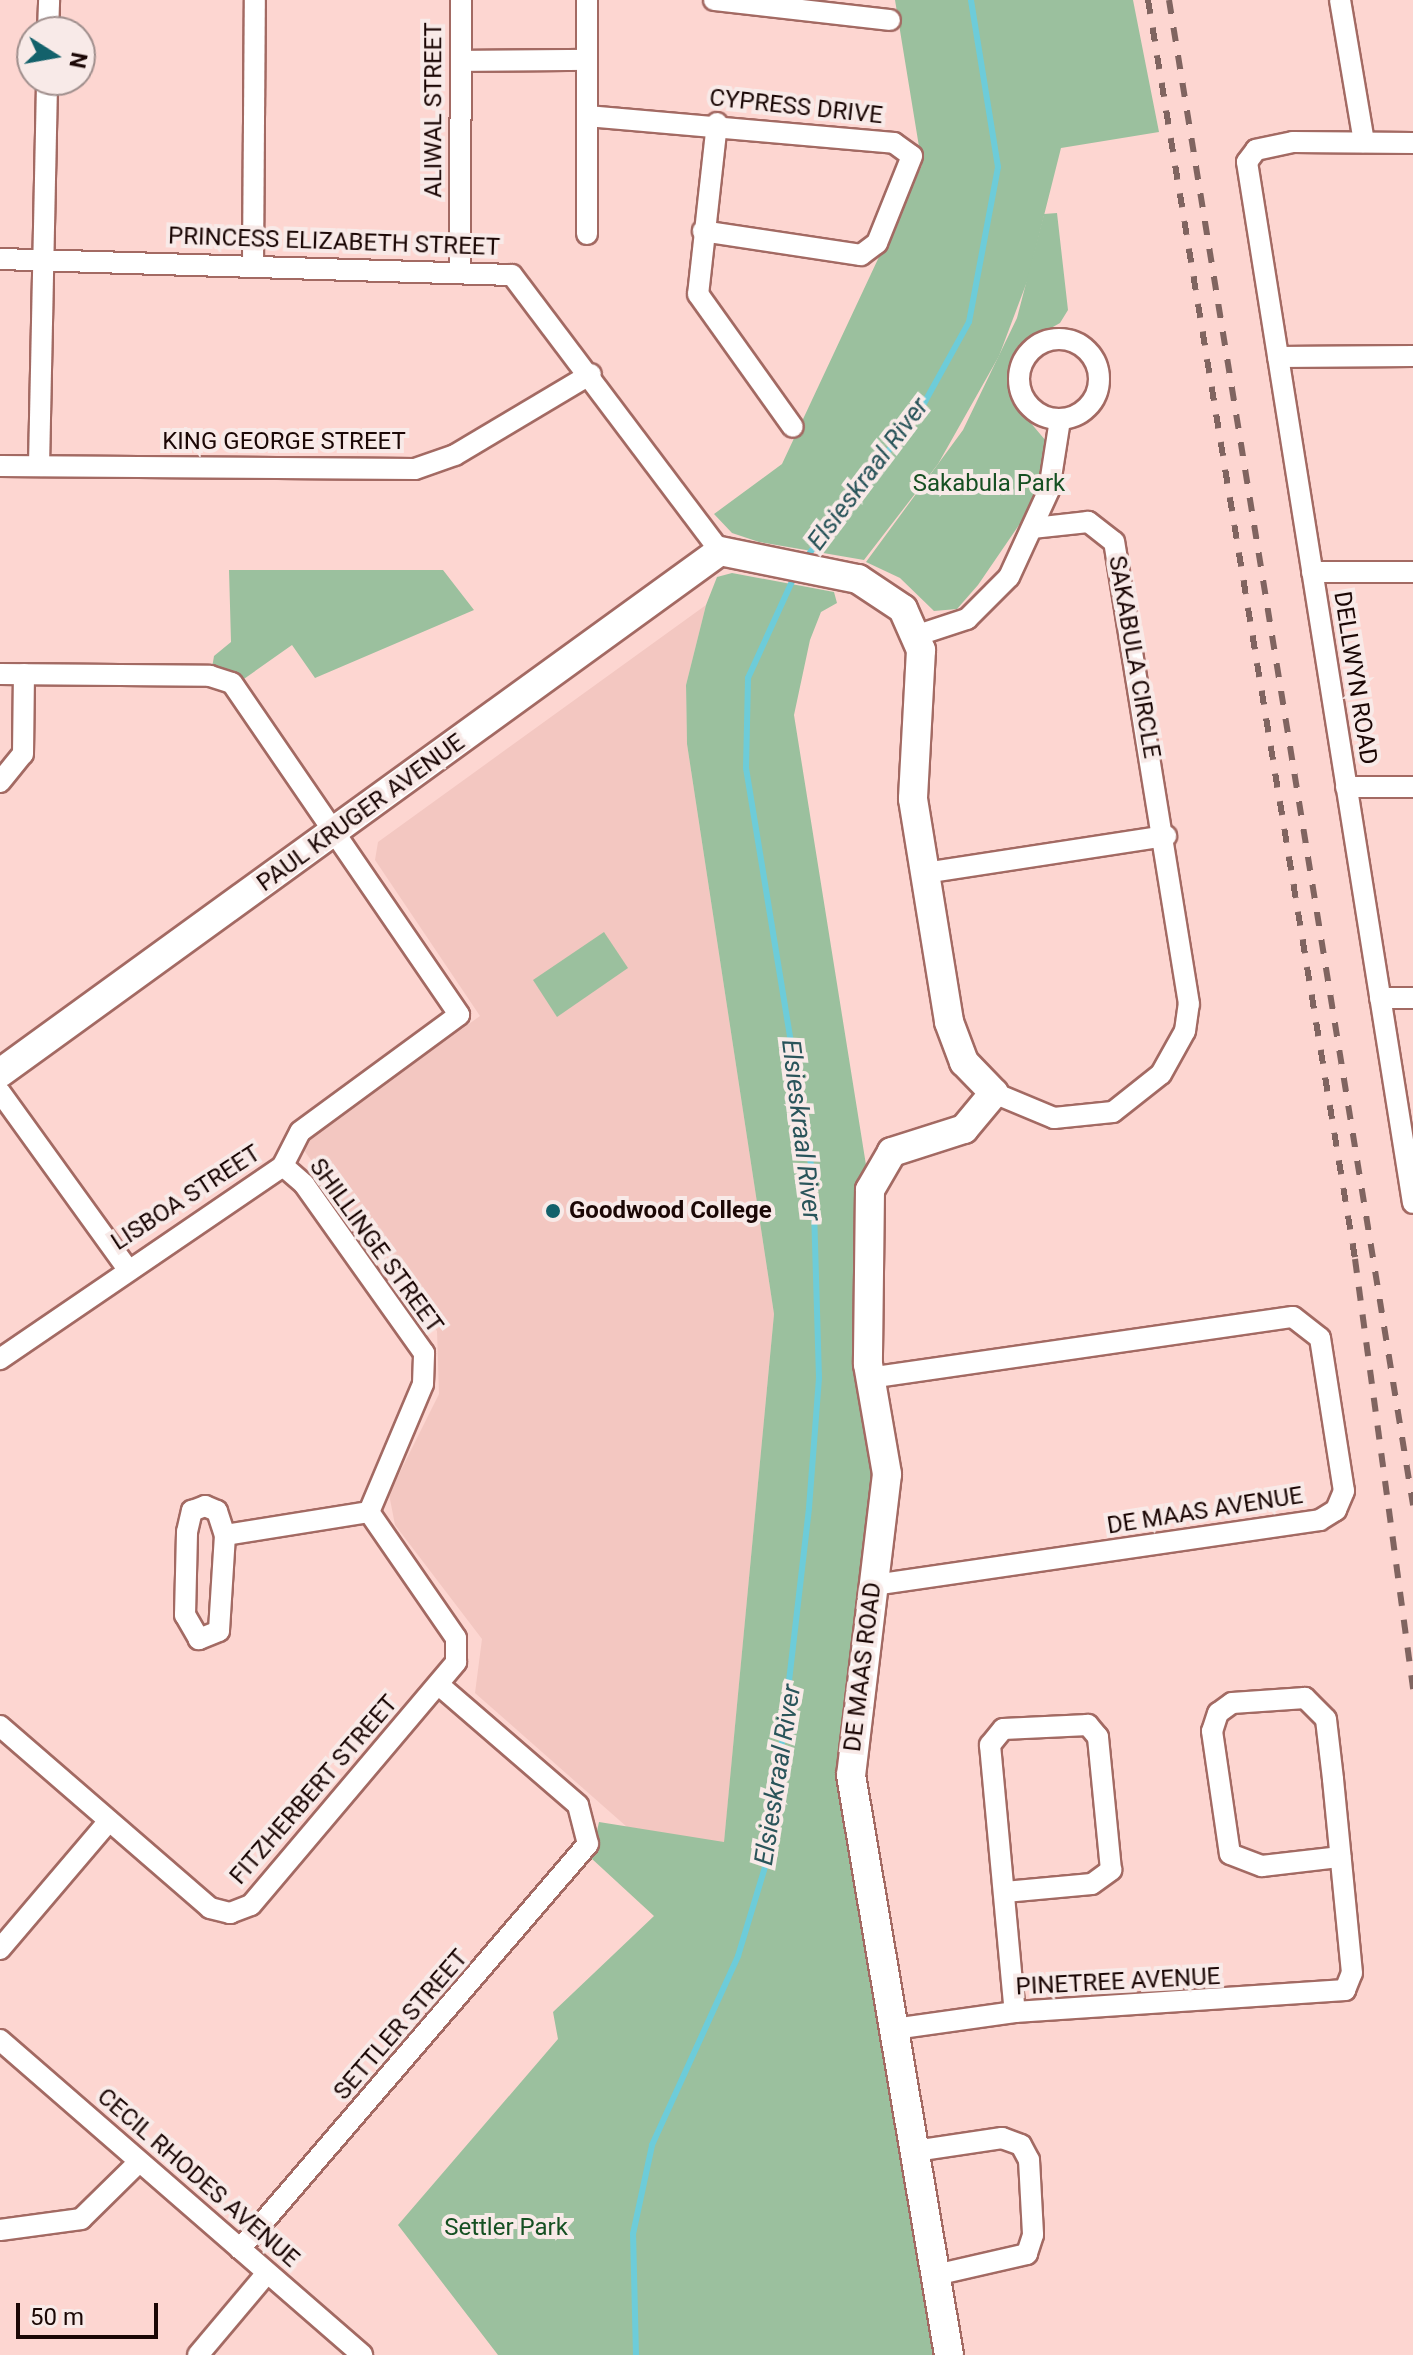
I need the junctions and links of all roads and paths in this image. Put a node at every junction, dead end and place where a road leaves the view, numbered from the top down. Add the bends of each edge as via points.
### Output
1 (255, 0) edge
2 (461, 0) edge
3 (587, 0) edge
4 (1340, 0) edge
5 (723, 1) edge
6 (890, 20) dead end
7 (587, 60) junction
8 (461, 61) junction
9 (47, 96) edge
10 (587, 116) junction
11 (717, 123) junction
12 (1364, 142) junction
13 (1413, 143) edge
14 (703, 231) junction
15 (587, 234) dead end
16 (0, 259) edge
17 (43, 260) junction
18 (253, 264) junction
19 (460, 268) junction
20 (1413, 356) edge
21 (1278, 357) junction
22 (591, 374) junction
23 (1060, 420) junction
24 (793, 427) dead end
25 (0, 466) edge
26 (39, 466) junction
27 (1034, 528) junction
28 (720, 551) junction
29 (1312, 572) junction
30 (1413, 572) edge
31 (918, 635) junction
32 (0, 674) edge
33 (24, 674) junction
34 (0, 782) edge
35 (1346, 787) junction
36 (1413, 787) edge
37 (335, 831) junction
38 (1166, 836) junction
39 (924, 873) junction
40 (1380, 998) junction
41 (1413, 998) edge
42 (0, 1073) edge
43 (0, 1092) edge
44 (994, 1093) junction
45 (283, 1166) junction
46 (1413, 1203) edge
47 (127, 1268) junction
48 (0, 1359) edge
49 (869, 1378) junction
50 (369, 1512) junction
51 (225, 1535) junction
52 (873, 1585) junction
53 (439, 1685) junction
54 (0, 1726) edge
55 (109, 1821) junction
56 (1340, 1857) junction
57 (1005, 1892) junction
58 (0, 1949) edge
59 (1015, 2012) junction
60 (894, 2029) junction
61 (0, 2040) edge
62 (915, 2151) junction
63 (138, 2163) junction
64 (0, 2230) edge
65 (240, 2249) junction
66 (267, 2273) junction
67 (935, 2275) junction
68 (198, 2355) edge
69 (362, 2355) edge
70 (949, 2355) edge

1 - 18 street
2 - 8 street, ALIWAL STREET
3 - 7 street
4 - 12 street
5 - 6 street
7 - 8 street
7 - 10 street
8 - 19 street, ALIWAL STREET
9 - 17 street
10 - 11 street, CYPRESS DRIVE
10 - 15 street
11 - 14 street
11 - 14 street, CYPRESS DRIVE via 901,144 912,169 877,243 861,255
12 - 13 street
12 - 21 street, DELLWYN ROAD via 1272,145 1247,162
14 - 24 street via 702,306
16 - 17 street, PRINCESS ELIZABETH STREET
17 - 18 street, PRINCESS ELIZABETH STREET
17 - 26 street
18 - 19 street, PRINCESS ELIZABETH STREET
19 - 22 street, PRINCESS ELIZABETH STREET via 512,275 525,284
20 - 21 street
21 - 29 street, DELLWYN ROAD
22 - 26 street, KING GEORGE STREET via 455,455 415,469
22 - 28 street, PRINCESS ELIZABETH STREET
23 - 23 street via 1031,408 1019,381 1029,352 1057,339 1084,347 1099,383 1090,405
23 - 27 street via 1054,470
25 - 26 street, KING GEORGE STREET
27 - 31 street via 1009,577 981,610
27 - 38 street, SAKABULA CIRCLE via 1088,522 1114,542
28 - 31 street via 849,577 889,595
28 - 37 street, PAUL KRUGER AVENUE
29 - 30 street
29 - 35 street, DELLWYN ROAD
31 - 39 street, SAKABULA CIRCLE via 922,681 912,790
32 - 33 street
33 - 34 street via 26,741 18,765
33 - 37 street via 210,676 237,688
35 - 36 street
35 - 40 street, DELLWYN ROAD
37 - 42 street, PAUL KRUGER AVENUE
37 - 45 street, LISBOA STREET via 458,1011 457,1021 300,1132
38 - 39 street
38 - 44 street, SAKABULA CIRCLE via 1189,1004 1177,1052 1141,1094 1101,1116 1043,1116
39 - 44 street, SAKABULA CIRCLE via 954,1044
40 - 41 street
40 - 46 street, DELLWYN ROAD
43 - 47 street
44 - 49 street, DE MAAS ROAD via 972,1124 892,1152 873,1179
45 - 47 street, LISBOA STREET
45 - 50 street, SHILLINGE STREET via 304,1184 425,1359 423,1384
47 - 48 street, LISBOA STREET
49 - 52 street, DE MAAS ROAD via 887,1474
49 - 52 street, DE MAAS AVENUE via 1293,1317 1320,1338 1344,1491 1336,1510 1320,1520
50 - 51 street
50 - 53 street via 456,1638 458,1656
51 - 51 street via 219,1631 199,1639 185,1615 192,1511 217,1511
52 - 60 street, DE MAAS ROAD via 851,1775
53 - 55 street, FITZHERBERT STREET via 241,1911 210,1908
53 - 65 street, SETTLER STREET via 578,1805 589,1829 575,1864
54 - 55 street
55 - 58 street
56 - 56 street via 1262,1866 1230,1854 1212,1731 1225,1707 1294,1697 1322,1710
56 - 59 street, PINETREE AVENUE via 1352,1973 1345,1990
57 - 57 street via 991,1739 1017,1727 1088,1725 1098,1737 1111,1870 1092,1884
57 - 59 street
59 - 60 street, PINETREE AVENUE
60 - 62 street, DE MAAS ROAD
61 - 63 street, CECIL RHODES AVENUE
62 - 67 street, DE MAAS ROAD
62 - 67 street via 1002,2138 1021,2145 1029,2160 1033,2235 1027,2254
63 - 64 street via 81,2219
63 - 65 street, CECIL RHODES AVENUE
65 - 66 street, CECIL RHODES AVENUE
66 - 68 street
66 - 69 street, CECIL RHODES AVENUE
67 - 70 street, DE MAAS ROAD

